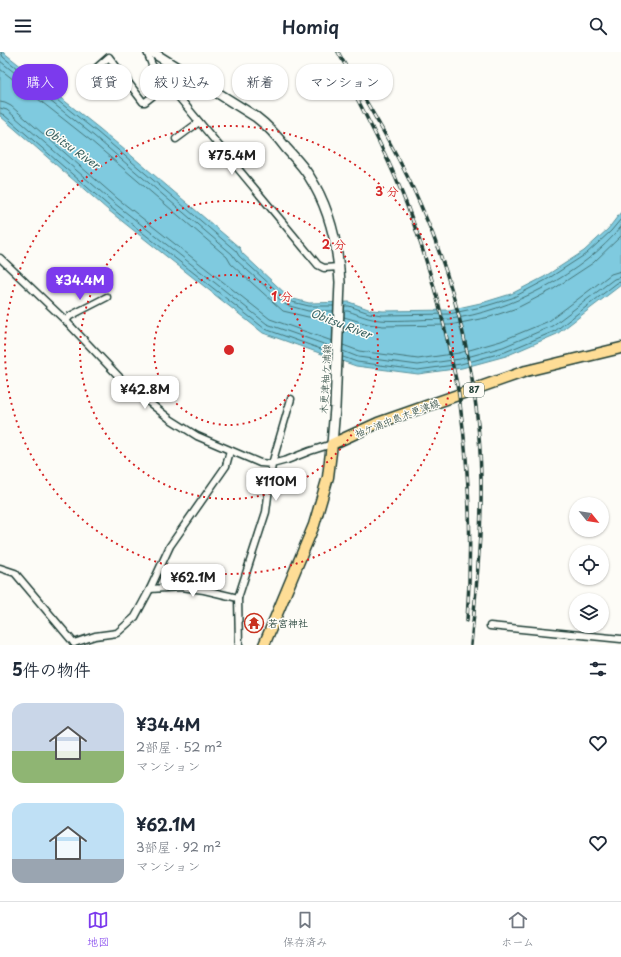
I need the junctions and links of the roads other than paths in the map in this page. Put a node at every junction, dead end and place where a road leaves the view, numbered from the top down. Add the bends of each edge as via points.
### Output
1 (114, 52) edge
2 (147, 52) edge
3 (152, 52) edge
4 (109, 57) junction
5 (101, 64) edge
6 (152, 64) edge
7 (140, 98) edge
8 (181, 100) edge
9 (199, 122) junction
10 (176, 139) dead end
11 (0, 258) edge
12 (339, 267) junction
13 (107, 297) dead end
14 (66, 321) junction
15 (621, 348) edge
16 (291, 399) dead end
17 (332, 444) junction
18 (230, 451) junction
19 (272, 464) junction
20 (0, 568) edge
21 (150, 589) junction
22 (238, 598) junction
23 (490, 626) dead end
24 (621, 639) edge
25 (74, 644) edge
26 (239, 645) edge
27 (264, 645) edge

1 - 4 street
2 - 6 street
3 - 12 main road, 木更津袖ケ浦線 via 256,117 269,128 302,167 317,190 326,211
4 - 5 street
4 - 7 street
8 - 9 street
9 - 10 street
9 - 12 street via 318,265 324,268
11 - 14 street
12 - 17 main road, 木更津袖ケ浦線 via 340,304
13 - 14 street via 70,316
14 - 18 street via 126,384 170,419 197,436
15 - 17 main road, 袖ケ浦中島木更津線 / 87 via 526,371 378,423
16 - 19 street
17 - 19 street
17 - 27 main road via 328,477 314,526
18 - 19 street via 260,463
18 - 21 street via 226,466 170,546
19 - 22 street via 266,512
20 - 25 street via 16,573
21 - 22 street via 181,587
21 - 25 street via 135,617 117,633 95,636
22 - 26 street
23 - 24 street

